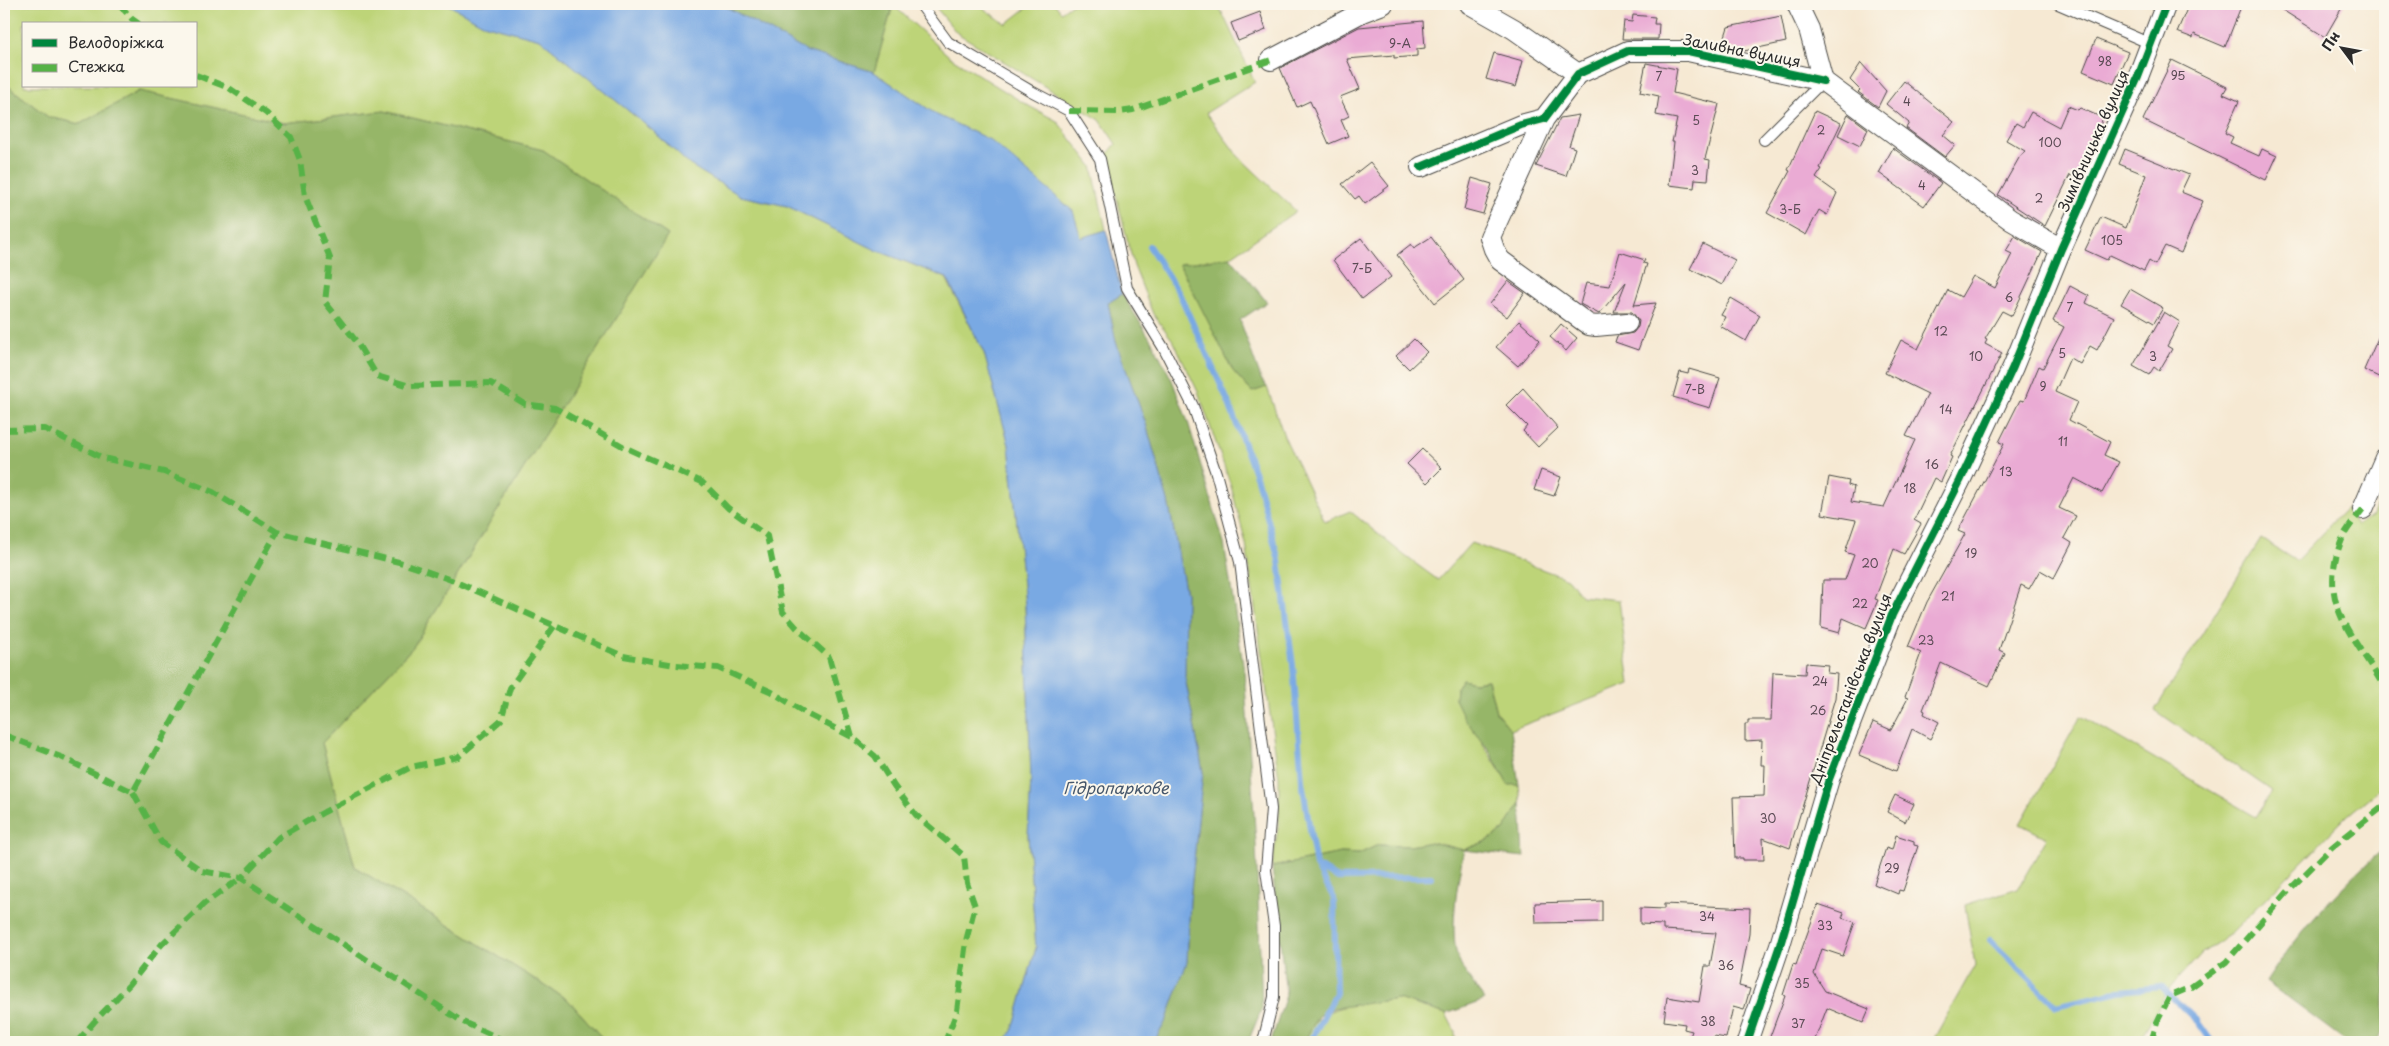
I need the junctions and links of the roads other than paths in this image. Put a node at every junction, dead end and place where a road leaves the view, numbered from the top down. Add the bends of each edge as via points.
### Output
1 (920, 4) edge
2 (1383, 4) edge
3 (1470, 4) edge
4 (1797, 4) edge
5 (2058, 4) edge
6 (2166, 4) edge
7 (2151, 44) junction
8 (1271, 60) dead end
9 (1578, 74) junction
10 (1822, 82) junction
11 (1544, 119) junction
12 (1764, 140) dead end
13 (1421, 167) dead end
14 (2061, 249) junction
15 (1627, 323) dead end
16 (2385, 458) edge
17 (2363, 509) dead end
18 (1262, 1042) edge
19 (1747, 1042) edge

1 - 18 lane via 948,42 1068,111 1100,158 1127,288 1163,347 1193,406 1216,473 1240,562 1271,809 1266,870 1274,926 1274,997
2 - 8 street
3 - 9 street via 1514,29
4 - 10 street, Заливна вулиця via 1809,29
5 - 7 lane
6 - 7 street, Зимівницька вулиця
7 - 14 street, Зимівницька вулиця
9 - 10 street, Заливна вулиця via 1628,52 1688,51
9 - 11 street, Заливна вулиця
10 - 12 lane
10 - 14 street, Заливна вулиця via 2011,220
11 - 13 street via 1521,125
11 - 15 street, Заливна вулиця via 1490,237 1494,249 1500,260 1589,325
14 - 19 street, Дніпрельстанівська вулиця via 2014,367 1892,615 1829,779 1780,945
16 - 17 street

